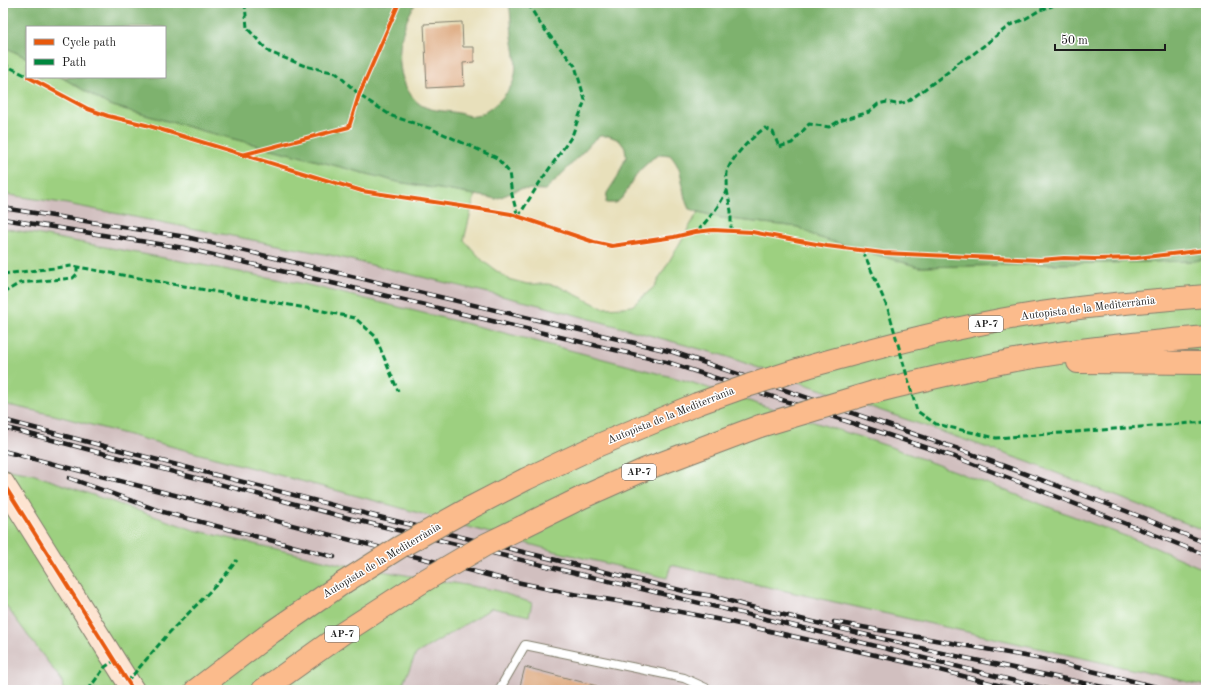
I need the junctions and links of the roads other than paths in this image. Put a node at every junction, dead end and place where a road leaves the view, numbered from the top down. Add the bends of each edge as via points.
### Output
1 (1206, 285) edge
2 (1206, 296) edge
3 (1169, 299) junction
4 (1206, 337) edge
5 (1010, 361) junction
6 (1206, 363) edge
7 (3, 483) edge
8 (204, 684) edge
9 (132, 690) edge
10 (263, 690) edge
11 (499, 690) edge
12 (710, 690) edge

1 - 3 highway
2 - 3 highway, Autopista de la Mediterrània / AP-7
3 - 8 highway, Autopista de la Mediterrània / AP-7, bridge via 1021,316 882,347 807,367 697,404 526,479 400,547 343,582
4 - 5 highway, AP-7 via 1078,350
5 - 6 highway
5 - 10 highway, AP-7, bridge via 874,392 760,426 646,469 484,545 343,633
7 - 9 street
11 - 12 lane via 525,645 684,678

